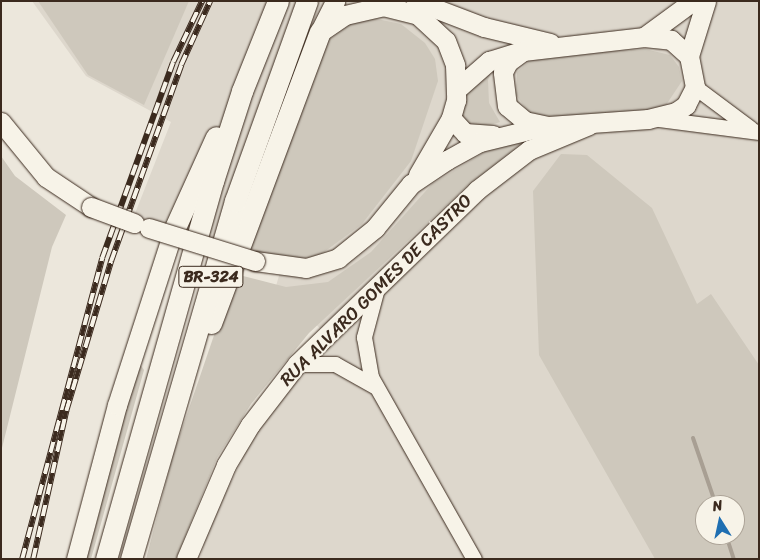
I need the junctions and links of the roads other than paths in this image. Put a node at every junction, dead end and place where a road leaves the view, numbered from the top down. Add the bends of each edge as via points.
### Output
1 (278, 1) edge
2 (307, 1) edge
3 (335, 1) edge
4 (416, 1) edge
5 (693, 1) edge
6 (706, 1) edge
7 (320, 32) junction
8 (644, 38) junction
9 (556, 45) junction
10 (523, 51) junction
11 (689, 56) junction
12 (695, 87) junction
13 (457, 89) junction
14 (242, 91) junction
15 (451, 118) junction
16 (648, 119) junction
17 (1, 122) edge
18 (589, 125) junction
19 (548, 126) junction
20 (756, 131) edge
21 (502, 135) junction
22 (411, 184) junction
23 (174, 232) joint
24 (377, 286) junction
25 (297, 364) junction
26 (376, 388) junction
27 (155, 465) junction
28 (76, 559) edge
29 (106, 559) edge
30 (130, 559) edge
31 (186, 559) edge
32 (474, 559) edge

1 - 14 highway, BR-324
2 - 27 highway, BR-324 via 235,201
3 - 7 main road
4 - 9 main road via 484,27
5 - 8 main road
6 - 11 main road
7 - 13 main road via 345,15 371,7 418,15 446,41 455,65
7 - 27 highway
8 - 9 main road
8 - 11 main road via 671,40
9 - 10 main road
10 - 13 main road via 489,62
10 - 19 main road via 508,62 503,72 507,106 525,121
11 - 12 main road
12 - 16 main road via 681,108
12 - 20 street
13 - 15 main road
14 - 23 highway
14 - 29 highway, BR-324 via 187,265
15 - 21 main road via 466,133
15 - 22 main road
16 - 18 main road
16 - 20 street
17 - 22 main road, bridge via 46,177 91,207 255,261 306,268 338,258 374,228
18 - 19 main road
18 - 24 main road, RUA ALVARO GOMES DE CASTRO via 514,160
19 - 21 main road
21 - 22 main road via 465,150
23 - 28 main road via 117,405
24 - 25 main road, RUA ALVARO GOMES DE CASTRO
24 - 26 street via 364,337
25 - 26 street via 335,364
25 - 31 main road, RUA ALVARO GOMES DE CASTRO via 250,425 226,465
26 - 32 street
27 - 30 highway, BR-324

